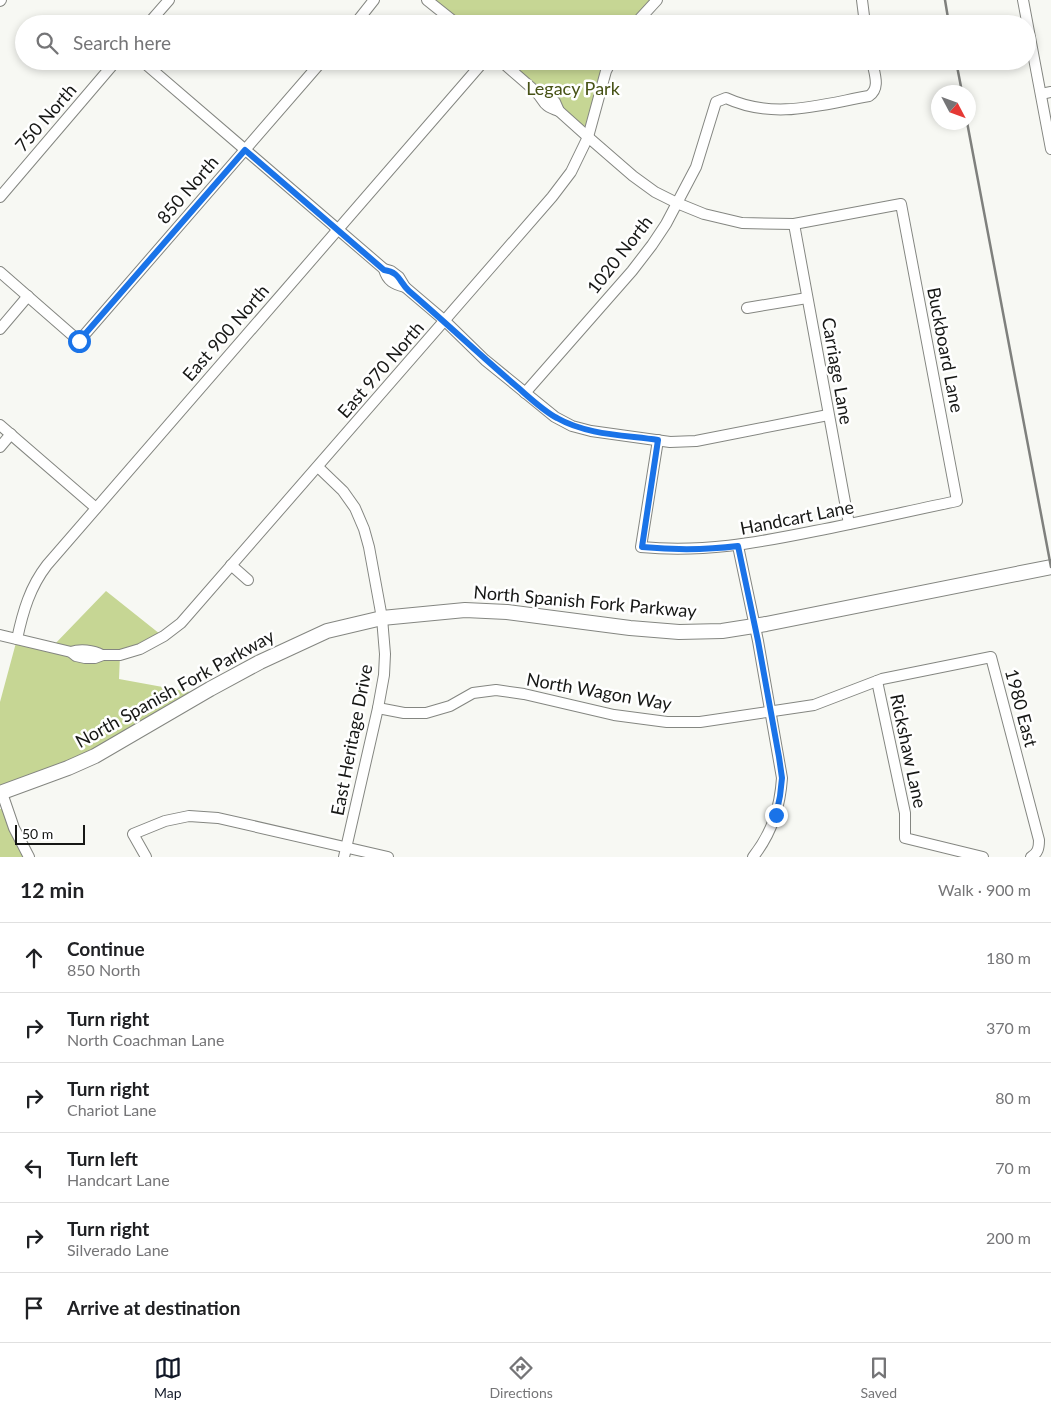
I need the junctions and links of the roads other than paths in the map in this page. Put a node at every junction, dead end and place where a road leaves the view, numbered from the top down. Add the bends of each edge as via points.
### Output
1 (169, 0) edge
2 (374, 0) edge
3 (427, 0) edge
4 (657, 0) edge
5 (862, 0) edge
6 (1023, 0) edge
7 (156, 15) edge
8 (362, 15) edge
9 (446, 15) edge
10 (643, 15) edge
11 (864, 15) edge
12 (1027, 15) edge
13 (1036, 53) edge
14 (108, 70) edge
15 (152, 70) edge
16 (314, 70) edge
17 (476, 70) edge
18 (511, 70) edge
19 (606, 70) edge
20 (874, 70) edge
21 (1046, 93) edge
22 (588, 137) junction
23 (245, 150) junction
24 (1051, 150) edge
25 (0, 197) edge
26 (677, 204) junction
27 (794, 224) junction
28 (338, 230) junction
29 (0, 272) edge
30 (28, 296) junction
31 (807, 298) junction
32 (748, 308) dead end
33 (444, 321) junction
34 (0, 328) edge
35 (525, 393) junction
36 (828, 415) junction
37 (0, 425) edge
38 (11, 434) junction
39 (658, 440) junction
40 (0, 447) edge
41 (318, 467) junction
42 (957, 501) joint
43 (96, 508) junction
44 (849, 524) junction
45 (738, 546) junction
46 (231, 565) junction
47 (1051, 567) edge
48 (248, 580) dead end
49 (382, 618) junction
50 (755, 626) junction
51 (0, 635) edge
52 (17, 639) junction
53 (991, 657) joint
54 (877, 681) junction
55 (378, 708) junction
56 (771, 712) junction
57 (1, 793) edge
58 (345, 852) edge
59 (1034, 855) edge
60 (29, 857) edge
61 (146, 857) edge
62 (388, 857) edge
63 (753, 857) edge
64 (983, 857) edge

1 - 7 street
2 - 8 street
3 - 9 street
4 - 10 street
5 - 11 street
6 - 12 street
13 - 21 street
14 - 25 street, 750 North
15 - 23 street
16 - 23 street, 850 North
17 - 28 street, East 900 North
18 - 22 street via 538,93 548,94 559,111
19 - 22 street, East 970 North
20 - 26 street, 1020 North via 876,84 872,94 811,107 780,111 749,107 726,98 716,102 696,167
21 - 24 street
22 - 26 street via 633,176
22 - 33 street, East 970 North via 571,172 552,198
23 - 28 street
23 - 30 street, 850 North via 79,341
26 - 27 street via 742,223
26 - 35 street, 1020 North via 632,271
27 - 31 street, Carriage Lane
27 - 42 street, Buckboard Lane via 901,204
28 - 33 street via 384,270 399,277 405,287
28 - 43 street, East 900 North
29 - 30 street
30 - 34 street
31 - 32 street
31 - 36 street, Carriage Lane
33 - 35 street
33 - 41 street, East 970 North
35 - 39 street via 572,426
36 - 39 street via 696,441
36 - 44 street, Carriage Lane
37 - 38 street
38 - 40 street
38 - 43 street
39 - 45 street, Handcart Lane via 642,547 690,550
41 - 46 street, East 970 North
41 - 49 street, East Heritage Drive via 343,491 364,529
42 - 44 street, Handcart Lane
43 - 52 street, East 900 North via 37,578 24,608
44 - 45 street, Handcart Lane
45 - 50 street
46 - 48 street
46 - 52 street, East 970 North via 176,628 140,649 120,655 103,655 78,650 71,652
47 - 50 street, North Spanish Fork Parkway
49 - 50 street, North Spanish Fork Parkway via 465,610 679,632
49 - 55 street, East Heritage Drive via 384,675
49 - 57 street, North Spanish Fork Parkway via 327,631 260,662 95,756
50 - 56 street
51 - 52 street, East 970 North
53 - 54 street, North Wagon Way
53 - 59 street, 1980 East via 1039,840 1040,846
54 - 56 street, North Wagon Way via 814,705
54 - 64 street, Rickshaw Lane via 905,813 904,838
55 - 56 street, North Wagon Way via 426,713 450,706 473,693 496,690 667,722 700,722
55 - 58 street, East Heritage Drive
56 - 63 street via 782,778 780,796 769,834
57 - 60 street
58 - 61 street via 218,818 189,816 165,821 133,834
58 - 62 street

